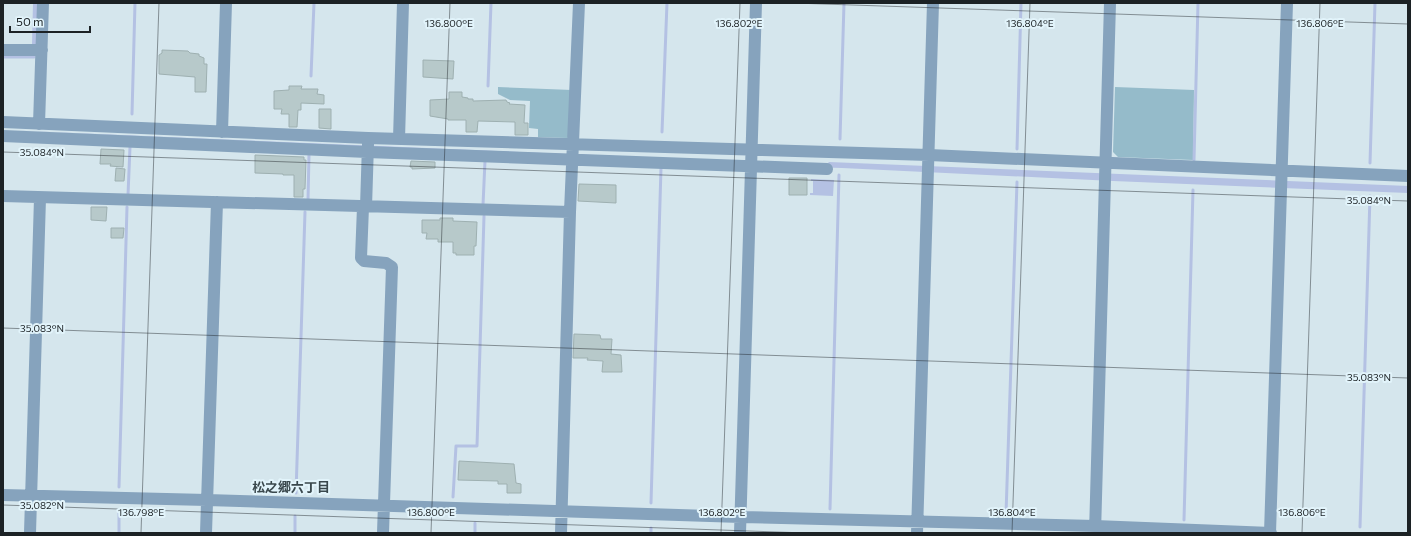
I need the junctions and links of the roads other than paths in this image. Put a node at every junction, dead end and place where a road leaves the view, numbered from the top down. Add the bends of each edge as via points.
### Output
1 (43, 3) edge
2 (226, 3) edge
3 (402, 3) edge
4 (579, 3) edge
5 (756, 3) edge
6 (933, 3) edge
7 (1110, 3) edge
8 (1287, 3) edge
9 (3, 50) edge
10 (42, 50) junction
11 (3, 122) edge
12 (39, 124) junction
13 (222, 132) junction
14 (3, 136) edge
15 (399, 139) junction
16 (368, 144) junction
17 (572, 145) junction
18 (752, 158) junction
19 (572, 160) junction
20 (928, 164) junction
21 (1105, 166) junction
22 (827, 169) dead end
23 (1408, 176) edge
24 (1281, 179) junction
25 (3, 196) edge
26 (40, 198) junction
27 (217, 202) junction
28 (364, 207) junction
29 (570, 212) junction
30 (3, 494) edge
31 (31, 496) junction
32 (207, 500) junction
33 (384, 505) junction
34 (561, 511) junction
35 (741, 517) junction
36 (917, 527) edge
37 (1095, 530) edge
38 (30, 533) edge
39 (206, 533) edge
40 (383, 533) edge
41 (561, 533) edge
42 (740, 533) edge
43 (1270, 533) edge

1 - 10 street
2 - 13 street
3 - 15 street
4 - 17 street
5 - 18 street
6 - 20 street
7 - 21 street
8 - 24 street
9 - 10 street
10 - 12 street
11 - 12 street
12 - 13 street
13 - 16 street
14 - 16 street
15 - 16 street
15 - 17 street
16 - 19 street
16 - 28 street
17 - 18 street
17 - 19 street
18 - 19 street
18 - 20 street
18 - 22 street
18 - 35 street
19 - 29 street
20 - 21 street
20 - 36 street
21 - 24 street
21 - 37 street
23 - 24 street
24 - 43 street
25 - 26 street
26 - 27 street
26 - 31 street
27 - 28 street
27 - 32 street
28 - 29 street
28 - 33 street via 361,258 364,261 386,263 392,267
29 - 34 street
30 - 31 street
31 - 32 street
31 - 38 street
32 - 33 street
32 - 39 street
33 - 34 street
33 - 40 street
34 - 35 street
34 - 41 street
35 - 36 street
35 - 42 street
36 - 37 street
37 - 43 street

